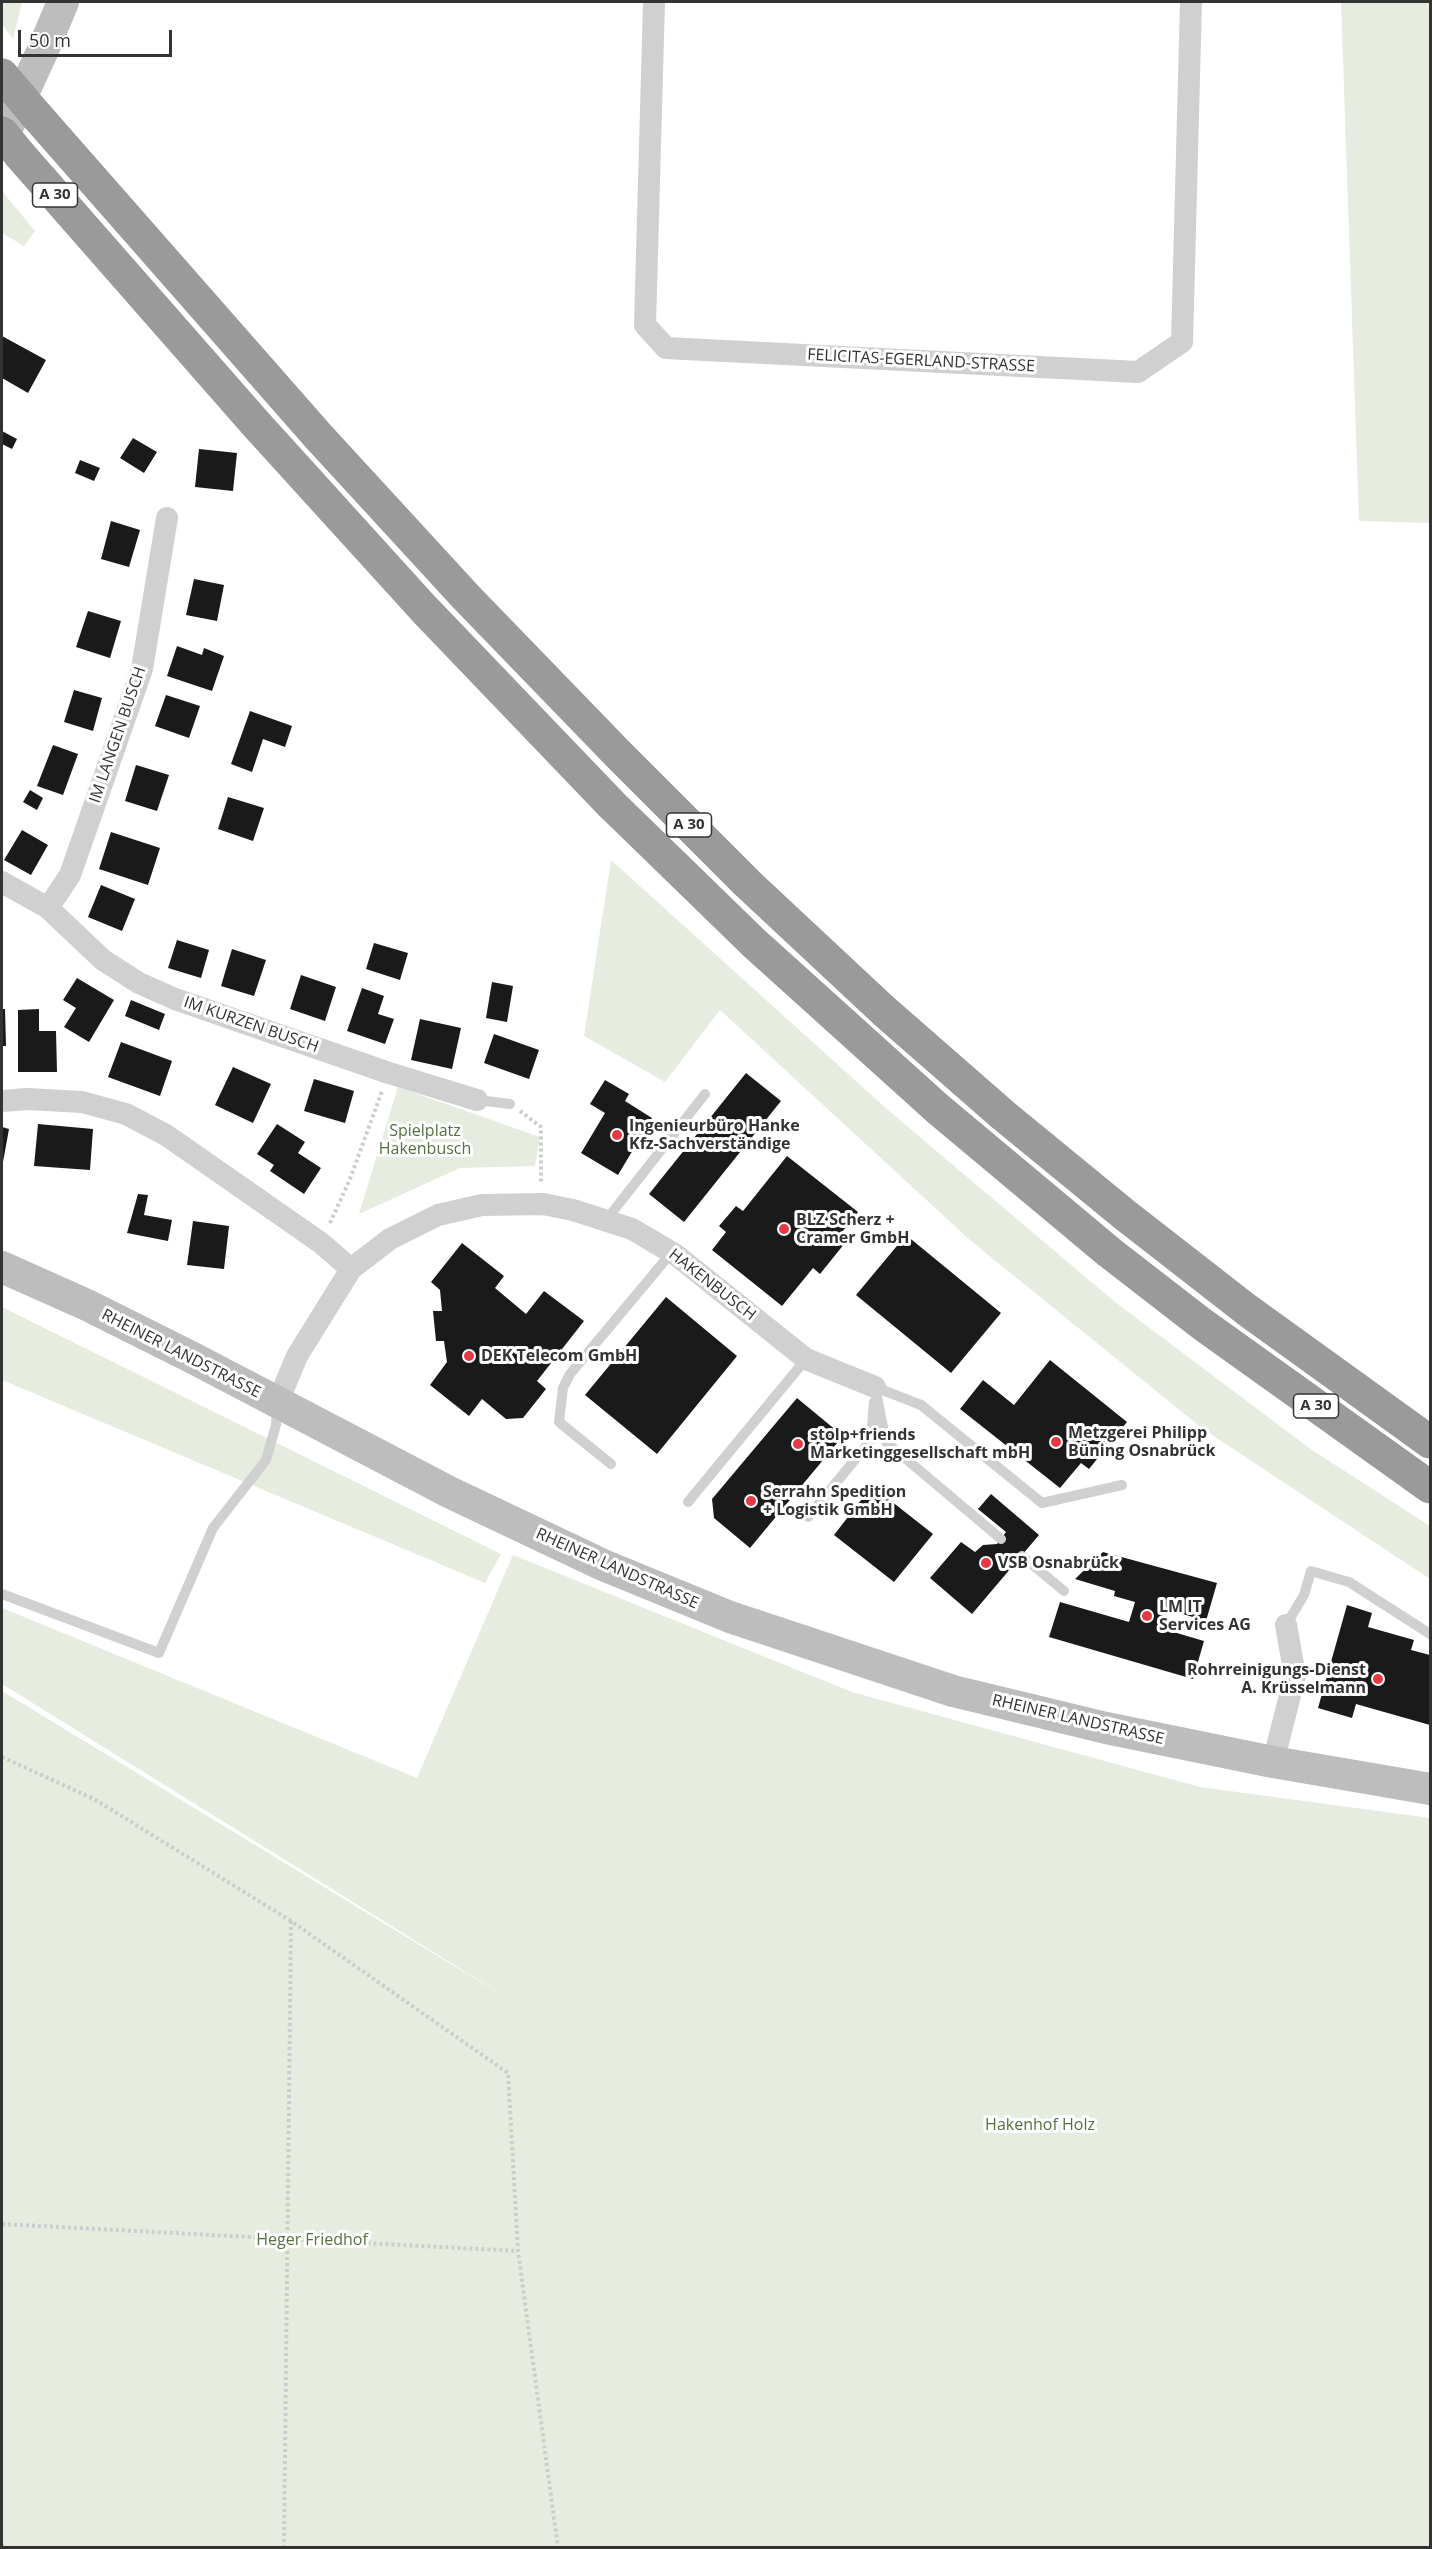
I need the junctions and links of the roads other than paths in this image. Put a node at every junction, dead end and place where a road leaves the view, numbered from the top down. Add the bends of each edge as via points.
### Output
1 (63, 2) edge
2 (654, 2) edge
3 (1191, 2) edge
4 (2, 75) edge
5 (8, 142) edge
6 (166, 518) dead end
7 (2, 882) edge
8 (48, 908) junction
9 (705, 1094) dead end
10 (477, 1100) joint
11 (2, 1101) edge
12 (510, 1104) road end
13 (607, 1219) junction
14 (672, 1252) junction
15 (2, 1267) edge
16 (351, 1269) junction
17 (806, 1359) junction
18 (875, 1387) junction
19 (277, 1404) junction
20 (1431, 1442) edge
21 (611, 1464) dead end
22 (1122, 1485) dead end
23 (1431, 1487) edge
24 (688, 1502) dead end
25 (808, 1517) dead end
26 (1001, 1539) dead end
27 (1022, 1556) dead end
28 (1064, 1591) dead end
29 (2, 1594) edge
30 (1286, 1625) joint
31 (1431, 1634) edge
32 (1274, 1762) junction
33 (1431, 1789) edge

1 - 5 street
2 - 3 street, FELICITAS-EGERLAND-STRASSE via 645,325 666,348 1138,372 1182,342
4 - 20 highway, A 30, bridge via 310,428 450,580 748,884 884,1011 1116,1208 1247,1310
5 - 23 highway, A 30 via 424,609 612,805 754,943 938,1109 1109,1252 1202,1324
6 - 8 street, IM LANGEN BUSCH via 142,669 70,874
7 - 8 street, IM KURZEN BUSCH
8 - 10 street, IM KURZEN BUSCH via 103,960 139,983 175,999
9 - 13 lane
10 - 12 lane
11 - 16 street via 82,1102 126,1114 166,1135 321,1243
13 - 14 street, HAKENBUSCH
13 - 16 street, HAKENBUSCH via 543,1204 482,1205 438,1215 390,1239
14 - 17 street, HAKENBUSCH
14 - 21 lane via 570,1374 563,1388 559,1422
15 - 19 street, RHEINER LANDSTRASSE via 193,1358
16 - 19 street, HAKENBUSCH via 297,1356
17 - 18 street, HAKENBUSCH
17 - 24 lane
18 - 22 lane via 921,1405 1042,1503
18 - 25 lane via 871,1440
18 - 26 lane via 885,1442
19 - 29 lane via 276,1425 266,1460 213,1528 159,1653
19 - 32 street, RHEINER LANDSTRASSE via 572,1550 730,1617 953,1692
27 - 28 lane
30 - 31 lane via 1304,1596 1311,1571 1349,1582
30 - 32 street via 1295,1676
32 - 33 street, RHEINER LANDSTRASSE

